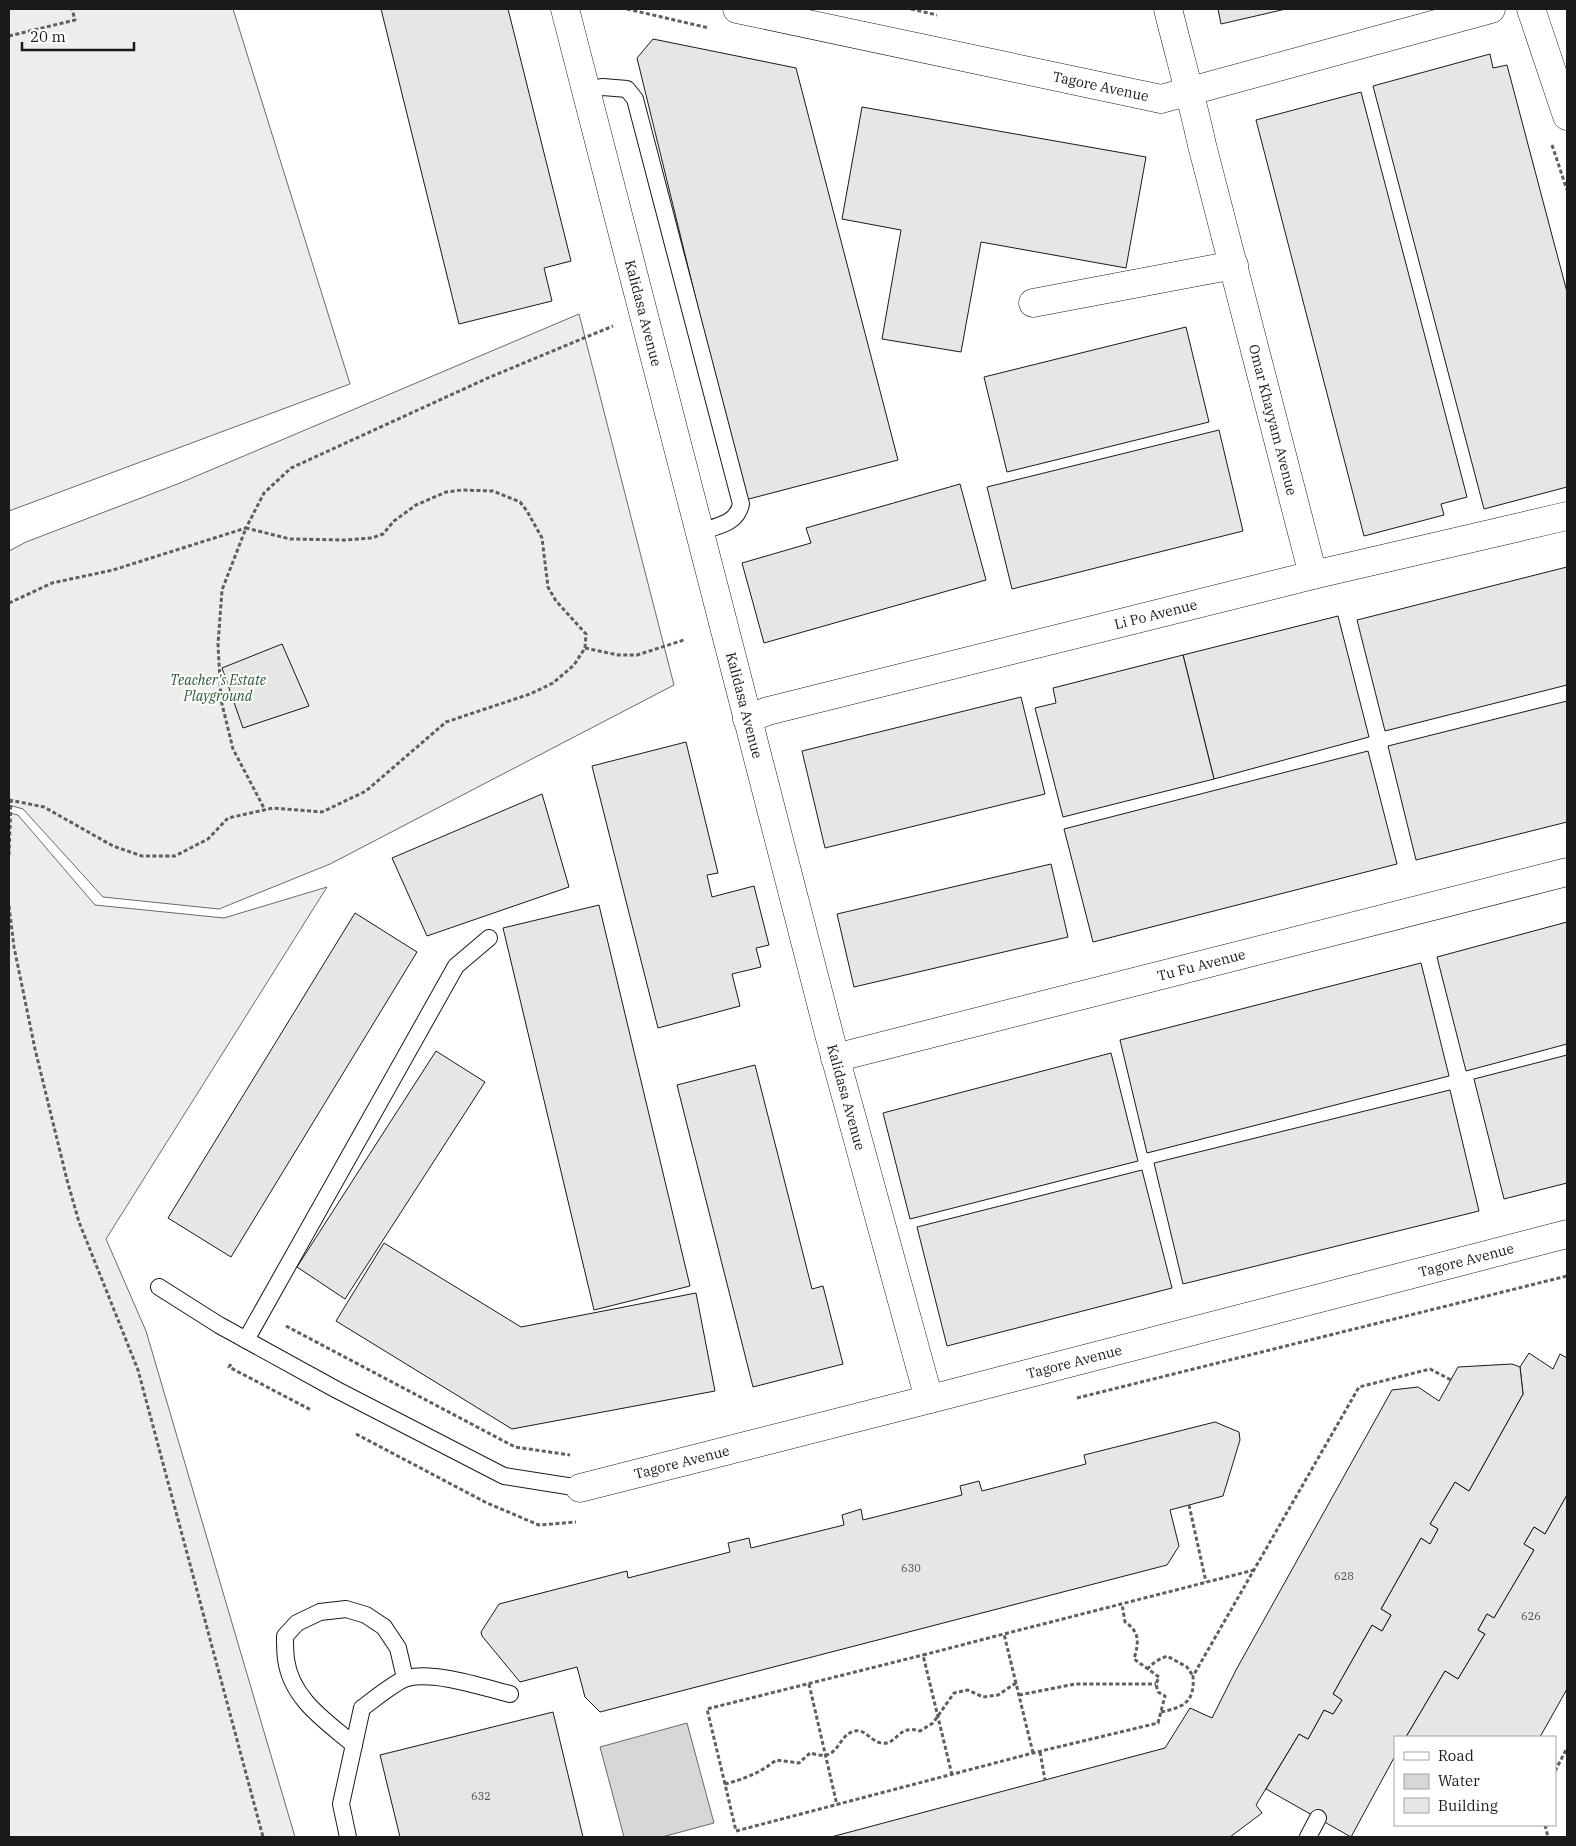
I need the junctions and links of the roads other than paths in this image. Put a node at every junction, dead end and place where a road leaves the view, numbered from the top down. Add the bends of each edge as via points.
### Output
1 (565, 9) edge
2 (737, 9) edge
3 (1168, 9) edge
4 (1492, 9) edge
5 (1530, 9) edge
6 (585, 90) junction
7 (1190, 92) junction
8 (1567, 116) edge
9 (1234, 265) junction
10 (1033, 302) dead end
11 (1567, 516) edge
12 (699, 532) junction
13 (1313, 575) junction
14 (747, 719) junction
15 (1567, 872) edge
16 (489, 938) dead end
17 (835, 1058) junction
18 (1567, 1234) edge
19 (159, 1287) dead end
20 (246, 1340) junction
21 (929, 1399) junction
22 (580, 1488) joint
23 (405, 1678) junction
24 (510, 1694) dead end
25 (354, 1745) junction
26 (1318, 1818) dead end
27 (348, 1837) edge
28 (1308, 1837) edge

1 - 6 street, Kalidasa Avenue
2 - 7 street, Tagore Avenue via 1161,99
3 - 7 street, Omar Khayyam Avenue
4 - 7 street, Tagore Avenue
5 - 8 street
6 - 12 street, Kalidasa Avenue
6 - 12 lane via 627,88 635,99 741,504 739,514 730,522
7 - 9 street, Omar Khayyam Avenue
9 - 10 street
9 - 13 street, Omar Khayyam Avenue
11 - 13 street, Li Po Avenue
12 - 14 street, Kalidasa Avenue
13 - 14 street, Li Po Avenue via 768,711
14 - 17 street, Kalidasa Avenue
15 - 17 street, Tu Fu Avenue
16 - 20 lane via 456,966
17 - 21 street, Kalidasa Avenue
18 - 21 street, Tagore Avenue
19 - 20 lane
20 - 22 lane via 504,1476
21 - 22 street, Tagore Avenue
23 - 24 lane via 450,1679
23 - 25 lane via 362,1708
23 - 25 lane via 398,1648 384,1627 366,1615 346,1609 320,1612 297,1623 285,1636 286,1660 292,1683 310,1708
25 - 27 lane via 341,1804
26 - 28 lane

